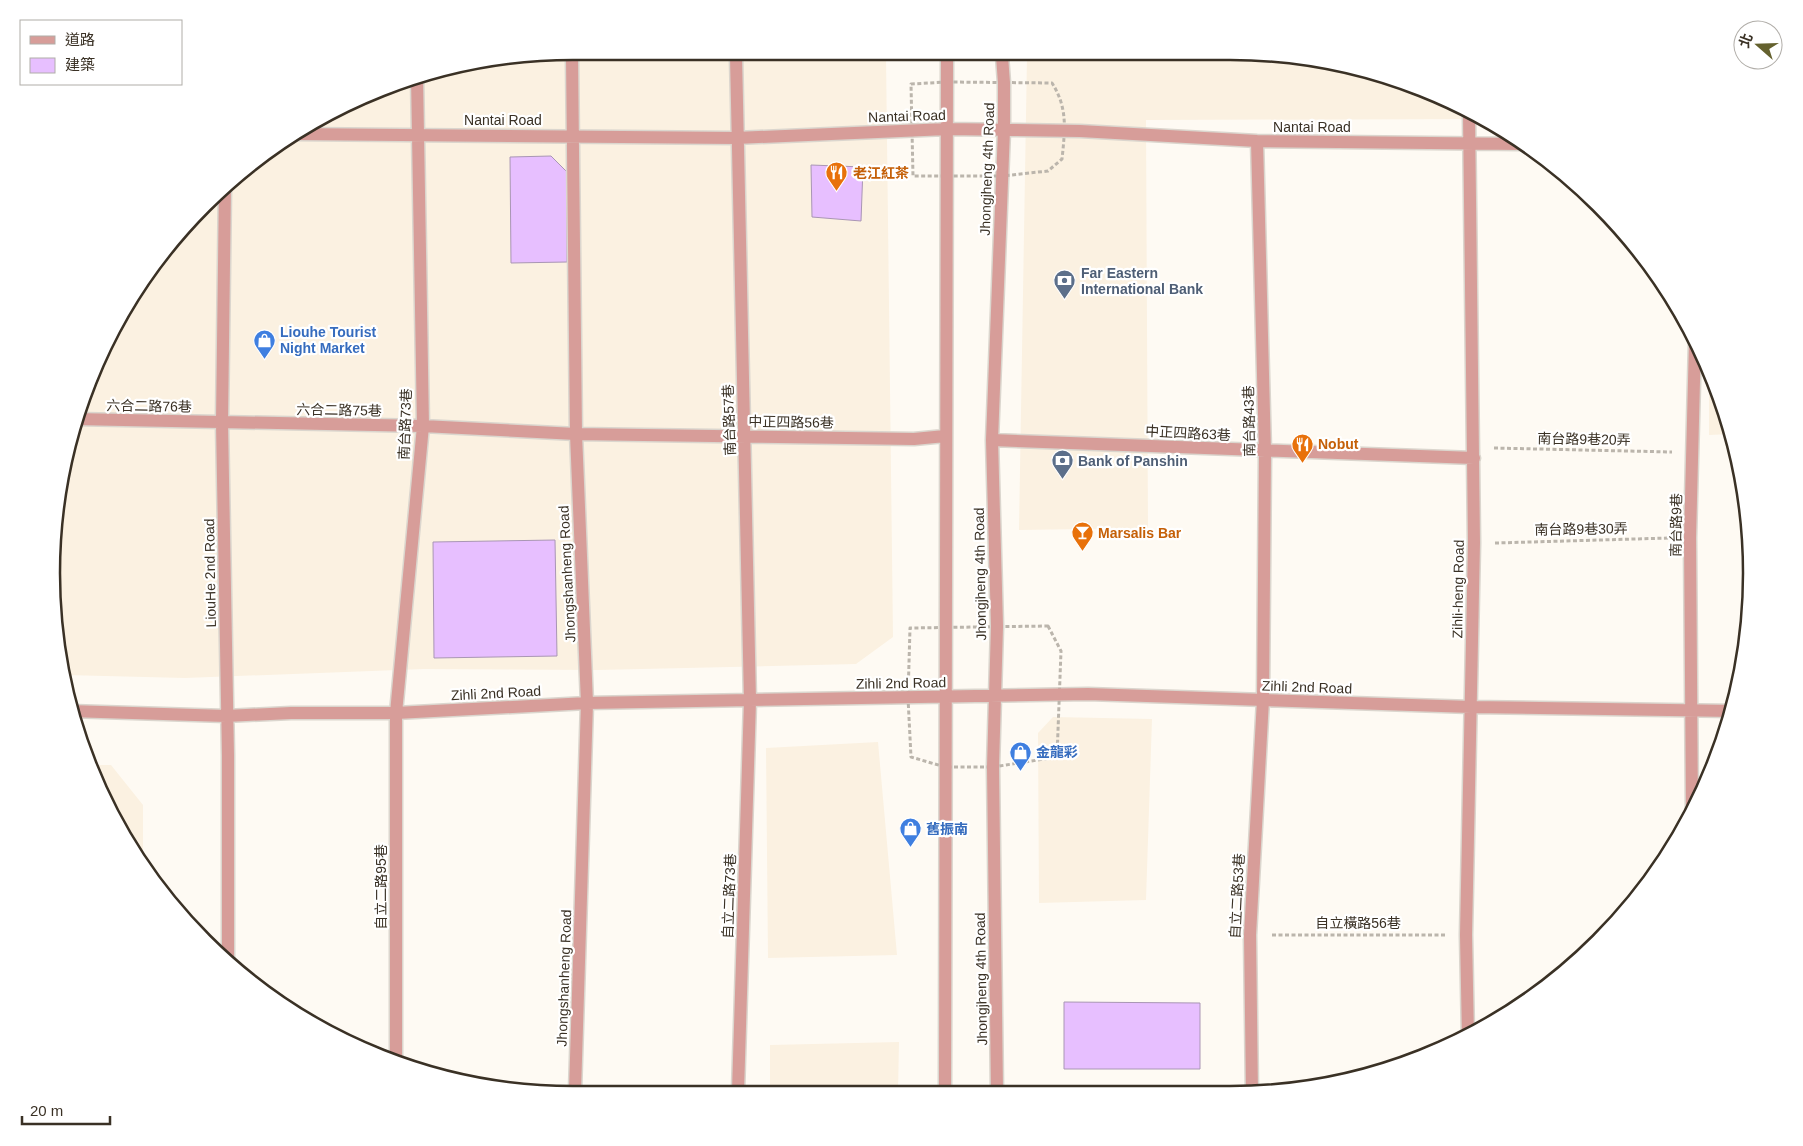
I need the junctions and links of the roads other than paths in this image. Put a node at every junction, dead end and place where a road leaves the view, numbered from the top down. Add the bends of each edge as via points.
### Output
1 (572, 60) edge
2 (736, 60) edge
3 (947, 60) edge
4 (1002, 60) edge
5 (418, 84) edge
6 (1469, 120) edge
7 (947, 129) junction
8 (1004, 130) junction
9 (308, 134) edge
10 (418, 134) junction
11 (571, 135) junction
12 (736, 138) junction
13 (1256, 141) junction
14 (1470, 143) junction
15 (1511, 144) edge
16 (225, 196) edge
17 (1695, 356) edge
18 (83, 419) edge
19 (222, 423) junction
20 (423, 426) junction
21 (576, 434) junction
22 (945, 436) junction
23 (745, 437) junction
24 (992, 440) junction
25 (1265, 452) junction
26 (1474, 453) junction
27 (994, 696) junction
28 (946, 697) junction
29 (1263, 700) junction
30 (750, 701) junction
31 (588, 704) junction
32 (1470, 707) junction
33 (1690, 710) junction
34 (79, 711) edge
35 (1724, 711) edge
36 (396, 713) junction
37 (226, 716) junction
38 (1692, 796) edge
39 (228, 952) edge
40 (1468, 1027) edge
41 (396, 1054) edge
42 (1252, 1085) edge
43 (575, 1086) edge
44 (738, 1086) edge
45 (945, 1086) edge
46 (997, 1086) edge

1 - 11 street, Jhongshanheng Road
2 - 12 street, 南台路57巷
3 - 7 street
4 - 8 street, Jhongjheng 4th Road
5 - 10 street, 南台路73巷
6 - 14 street, Zihli-heng Road
7 - 8 street, Nantai Road
7 - 12 street, Nantai Road
7 - 22 street
8 - 13 street, Nantai Road
8 - 24 street, Jhongjheng 4th Road
9 - 10 street, Nantai Road
10 - 11 street, Nantai Road
10 - 20 street, 南台路73巷
11 - 12 street, Nantai Road
11 - 21 street, Jhongshanheng Road
12 - 23 street, 南台路57巷
13 - 14 street, Nantai Road
13 - 25 street, 南台路43巷
14 - 15 street, Nantai Road
14 - 26 street, Zihli-heng Road
16 - 19 street, LiouHe 2nd Road
17 - 33 street, 南台路9巷
18 - 19 street, 六合二路76巷
19 - 20 street, 六合二路75巷
19 - 37 street, LiouHe 2nd Road
20 - 21 street, 六合二路75巷
20 - 36 street, 南台路73巷
21 - 23 street, 中正四路56巷
21 - 31 street, Jhongshanheng Road
22 - 23 street, 中正四路56巷 via 914,439
22 - 28 street
23 - 30 street, 南台路57巷
24 - 25 street, 中正四路63巷
24 - 27 street, Jhongjheng 4th Road via 997,626
25 - 26 street, 中正四路63巷
25 - 29 street, 南台路43巷
26 - 32 street, Zihli-heng Road
27 - 28 street, Zihli 2nd Road
27 - 29 street, Zihli 2nd Road via 1088,694
27 - 46 street, Jhongjheng 4th Road
28 - 30 street, Zihli 2nd Road
28 - 45 street
29 - 32 street, Zihli 2nd Road
29 - 42 street, 自立二路53巷 via 1250,934
30 - 31 street, Zihli 2nd Road
30 - 44 street, 自立二路73巷
31 - 36 street, Zihli 2nd Road
31 - 43 street, Jhongshanheng Road
32 - 33 street, Zihli 2nd Road
32 - 40 street, Zihli-heng Road
33 - 35 street, Zihli 2nd Road
33 - 38 street, 南台路9巷
34 - 37 street, Zihli 2nd Road
36 - 37 street, Zihli 2nd Road via 291,712
36 - 41 street, 自立二路95巷
37 - 39 street, LiouHe 2nd Road

